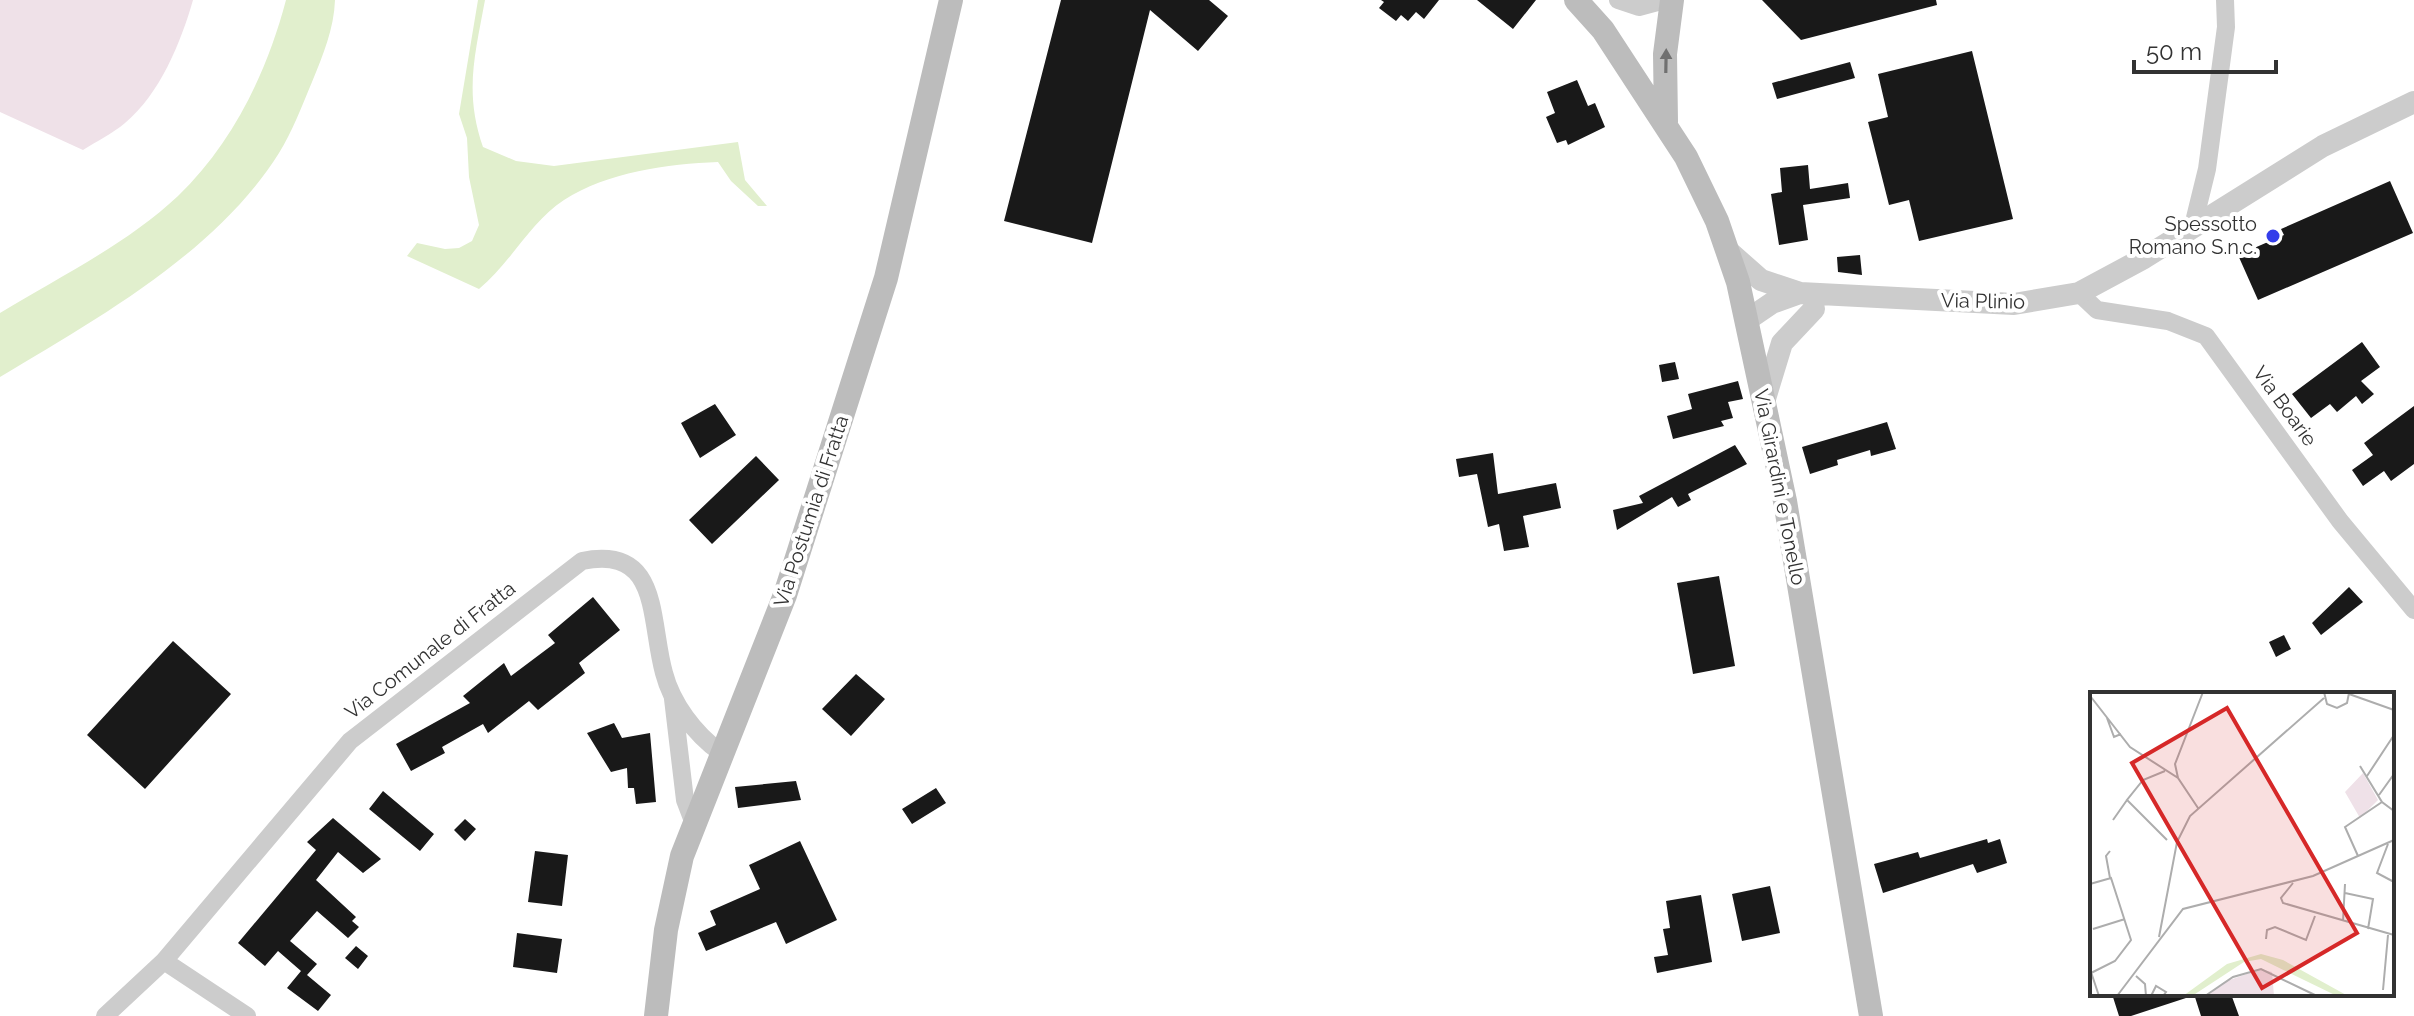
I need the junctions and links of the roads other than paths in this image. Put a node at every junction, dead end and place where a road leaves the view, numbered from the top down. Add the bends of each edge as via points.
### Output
1 (951, 0) edge
2 (1576, 0) edge
3 (1618, 0) edge
4 (1665, 0) edge
5 (1672, 0) edge
6 (2225, 0) edge
7 (2414, 102) edge
8 (1666, 122) junction
9 (2193, 226) junction
10 (1727, 250) junction
11 (2079, 293) junction
12 (1807, 301) junction
13 (1747, 320) junction
14 (1764, 402) junction
15 (2414, 610) edge
16 (673, 696) junction
17 (720, 752) junction
18 (693, 821) junction
19 (164, 961) junction
20 (105, 1016) edge
21 (247, 1016) edge
22 (656, 1016) edge
23 (1871, 1016) edge

1 - 17 main road, Via Postumia di Fratta via 886,278 785,595
2 - 8 main road, Via Girardini e Tonello
3 - 4 street via 1639,7
8 -> 5 main road via 1665,54
6 - 9 street via 2207,169
7 - 9 street, Via Plinio via 2323,146
8 - 10 main road, Via Girardini e Tonello
9 - 11 street, Via Plinio
10 - 12 street via 1761,280
10 - 13 main road, Via Girardini e Tonello
11 - 12 street, Via Plinio via 2014,304 1837,297
11 - 15 street, Via Boarie via 2097,310 2168,321 2206,336 2340,521
12 - 13 street, Via Plinio via 1777,322
12 - 14 street via 1782,343
13 - 14 main road, Via Girardini e Tonello
14 - 23 main road, Via Girardini e Tonello
16 - 17 street, Via Comunale di Fratta via 703,740
16 - 18 street via 685,800
16 - 19 street, Via Comunale di Fratta via 638,570 622,560 582,561 350,741
17 - 18 main road, Via Postumia di Fratta
18 - 22 main road, Via Postumia di Fratta via 666,930
19 - 20 street, Via Comunale di Fratta
19 - 21 street

